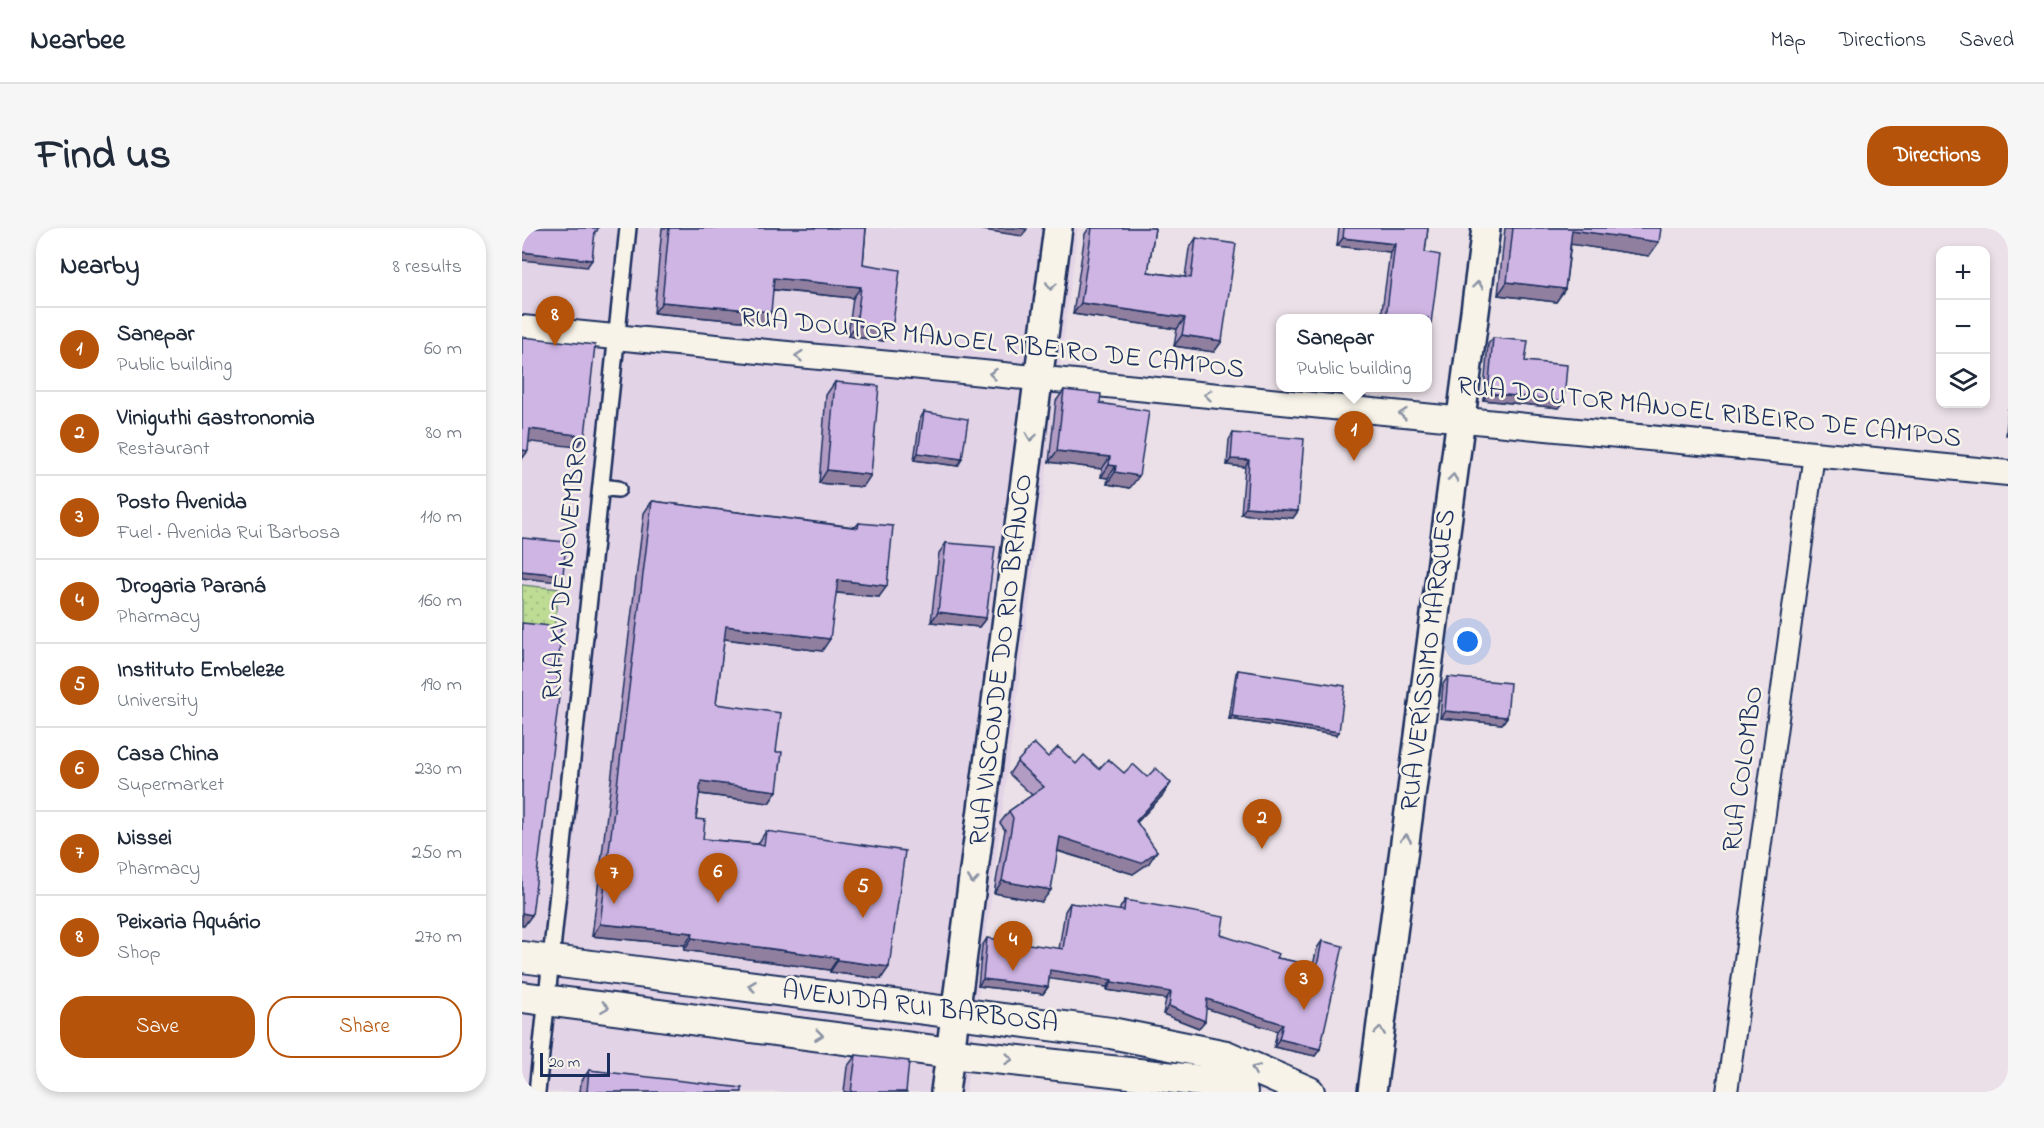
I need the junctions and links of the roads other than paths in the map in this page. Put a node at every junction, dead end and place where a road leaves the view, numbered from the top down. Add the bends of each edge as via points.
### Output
1 (628, 228) edge
2 (1058, 228) edge
3 (1486, 228) edge
4 (522, 328) edge
5 (616, 337) junction
6 (1039, 379) junction
7 (1461, 419) junction
8 (1814, 454) junction
9 (2008, 472) edge
10 (601, 487) junction
11 (618, 489) dead end
12 (536, 959) edge
13 (534, 998) edge
14 (956, 1013) junction
15 (950, 1053) junction
16 (537, 1092) edge
17 (945, 1092) edge
18 (1242, 1092) edge
19 (1309, 1092) edge
20 (1372, 1092) edge
21 (1727, 1092) edge

1 - 5 street, RUA XV DE NOVEMBRO
2 -> 6 main road, RUA VISCONDE DO RIO BRANCO
7 -> 3 main road, RUA VERÍSSIMO MARQUES
4 - 5 street, RUA DOUTOR MANOEL RIBEIRO DE CAMPOS
6 -> 5 street, RUA DOUTOR MANOEL RIBEIRO DE CAMPOS
5 - 10 street, RUA XV DE NOVEMBRO
7 -> 6 street, RUA DOUTOR MANOEL RIBEIRO DE CAMPOS
6 -> 14 main road, RUA VISCONDE DO RIO BRANCO
7 - 8 street, RUA DOUTOR MANOEL RIBEIRO DE CAMPOS
20 -> 7 main road, RUA VERÍSSIMO MARQUES
8 - 9 street, RUA DOUTOR MANOEL RIBEIRO DE CAMPOS
8 - 21 street, RUA COLOMBO
10 - 11 street
10 - 12 street, RUA XV DE NOVEMBRO
12 - 13 street, RUA XV DE NOVEMBRO
14 -> 12 main road, AVENIDA RUI BARBOSA
13 -> 15 main road, AVENIDA RUI BARBOSA
13 - 16 street, RUA XV DE NOVEMBRO
14 - 15 main road, RUA VISCONDE DO RIO BRANCO
19 -> 14 main road, AVENIDA RUI BARBOSA via 1226,1056 1111,1033
15 - 17 main road, RUA VISCONDE DO RIO BRANCO
15 -> 18 main road, AVENIDA RUI BARBOSA via 1220,1083

